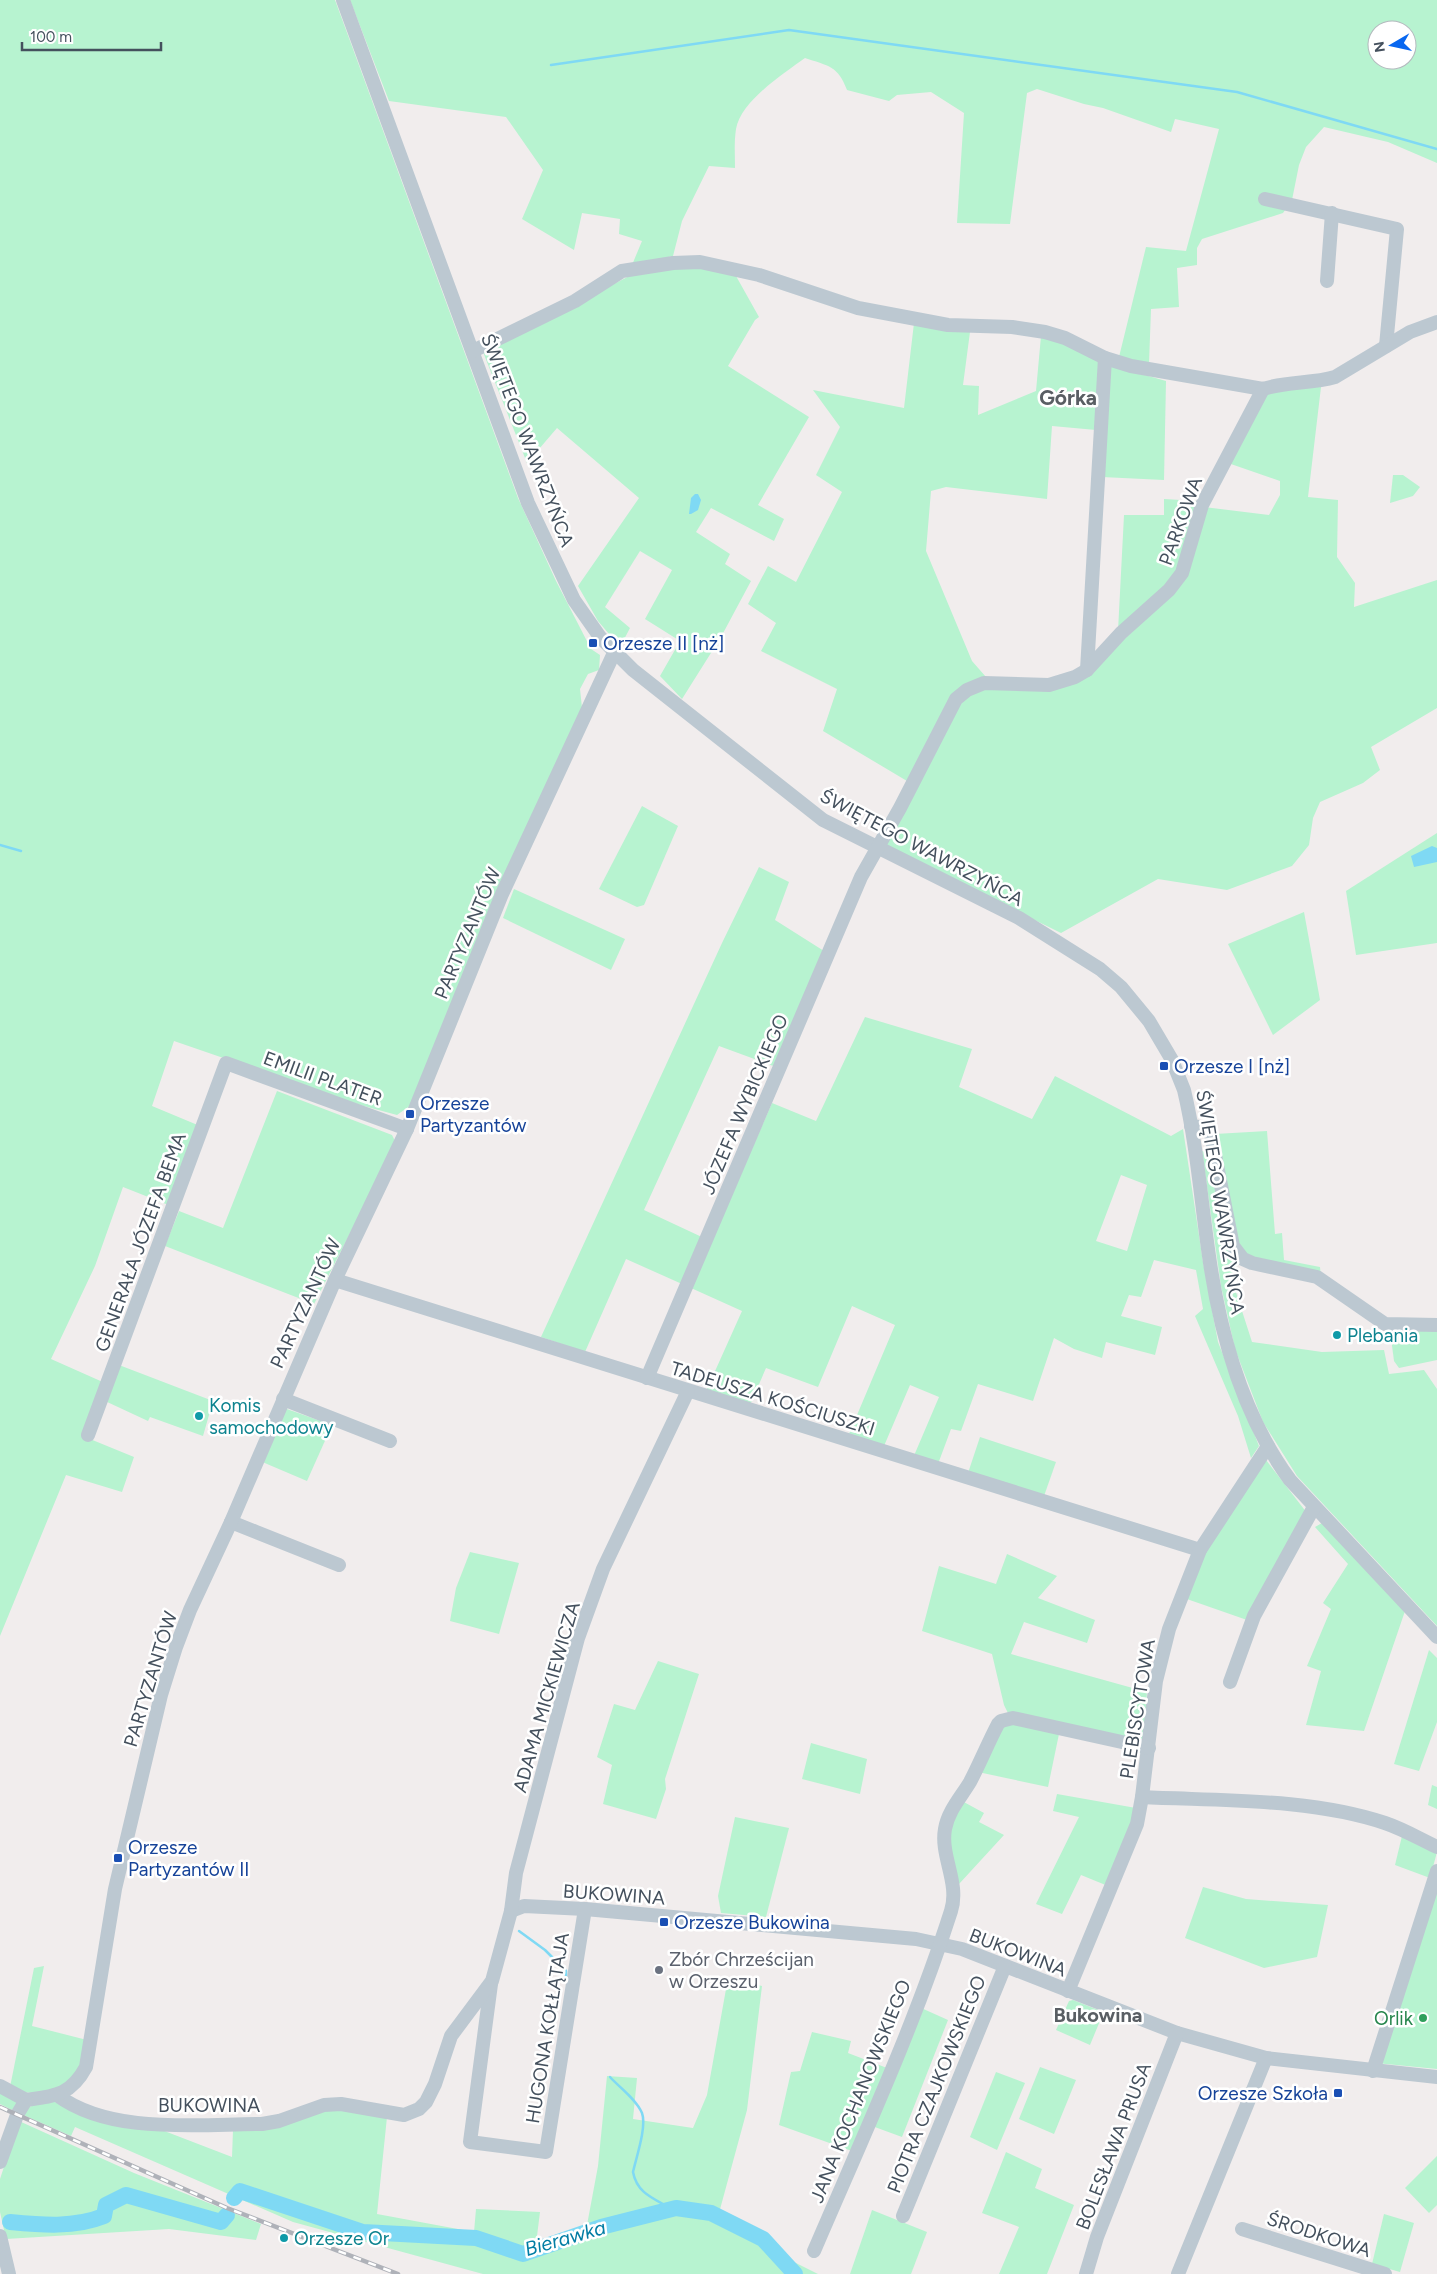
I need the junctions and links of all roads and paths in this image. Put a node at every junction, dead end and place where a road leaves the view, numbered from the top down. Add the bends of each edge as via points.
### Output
1 (344, 0) edge
2 (1265, 199) dead end
3 (1332, 213) junction
4 (1327, 281) dead end
5 (1437, 322) edge
6 (1386, 346) junction
7 (473, 351) junction
8 (1105, 358) junction
9 (1263, 389) junction
10 (614, 654) junction
11 (1087, 670) junction
12 (878, 847) junction
13 (226, 1062) joint
14 (1191, 1126) junction
15 (406, 1129) junction
16 (335, 1280) junction
17 (1437, 1325) edge
18 (647, 1378) junction
19 (688, 1392) junction
20 (283, 1399) junction
21 (88, 1435) dead end
22 (390, 1441) dead end
23 (1268, 1446) junction
24 (1314, 1508) junction
25 (231, 1522) junction
26 (1200, 1550) junction
27 (339, 1565) dead end
28 (1437, 1637) edge
29 (1230, 1682) dead end
30 (1149, 1748) junction
31 (1142, 1797) junction
32 (1437, 1848) edge
33 (1437, 1871) edge
34 (585, 1910) junction
35 (511, 1911) junction
36 (940, 1944) junction
37 (1005, 1966) junction
38 (492, 1981) junction
39 (1068, 1991) junction
40 (1177, 2033) junction
41 (1266, 2058) junction
42 (1373, 2071) junction
43 (1437, 2077) edge
44 (0, 2086) edge
45 (57, 2095) junction
46 (26, 2100) junction
47 (0, 2162) edge
48 (903, 2216) dead end
49 (1242, 2229) dead end
50 (0, 2236) edge
51 (814, 2251) dead end
52 (9, 2274) edge
53 (1086, 2274) edge
54 (1178, 2274) edge
55 (1385, 2274) edge

1 - 7 street, ŚWIĘTEGO WAWRZYŃCA
2 - 3 street
3 - 4 street
3 - 6 street via 1397,229
5 - 6 street
6 - 9 street via 1335,377 1277,384
7 - 8 street via 574,301 622,271 694,262 739,270 830,300 894,316 948,325 1045,332
7 - 10 street, ŚWIĘTEGO WAWRZYŃCA via 528,503 574,600
8 - 9 street via 1130,366
8 - 11 street
9 - 11 street, PARKOWA via 1202,505 1182,573 1169,590 1121,633
10 - 12 street, ŚWIĘTEGO WAWRZYŃCA via 823,820
10 - 15 street, PARTYZANTÓW via 502,894
11 - 12 street, PARKOWA via 1049,685 984,683 956,699
12 - 14 street, ŚWIĘTEGO WAWRZYŃCA via 1019,918 1100,969 1121,987 1149,1021 1172,1060 1184,1090
12 - 18 street, JÓZEFA WYBICKIEGO via 861,877
13 - 15 street, EMILII PLATER
13 - 21 street, GENERAŁA JÓZEFA BEMA
14 - 17 street via 1206,1128 1211,1135 1232,1246 1243,1259 1317,1277 1385,1324
14 - 23 street, ŚWIĘTEGO WAWRZYŃCA via 1222,1324 1245,1396
15 - 16 street, PARTYZANTÓW
16 - 18 street, TADEUSZA KOŚCIUSZKI
16 - 20 street, PARTYZANTÓW
18 - 19 street, TADEUSZA KOŚCIUSZKI
19 - 26 street, TADEUSZA KOŚCIUSZKI
19 - 35 street, ADAMA MICKIEWICZA via 604,1569 578,1638 516,1873
20 - 22 street
20 - 25 street, PARTYZANTÓW
23 - 24 street, ŚWIĘTEGO WAWRZYŃCA via 1290,1480
23 - 26 street, PLEBISCYTOWA
24 - 28 street, ŚWIĘTEGO WAWRZYŃCA
24 - 29 street via 1254,1616
25 - 27 street
25 - 45 street, PARTYZANTÓW via 190,1610 161,1695 115,1889 86,2067 75,2084
26 - 30 street, PLEBISCYTOWA via 1169,1629 1156,1681
30 - 31 street, PLEBISCYTOWA
30 - 36 street, JANA KOCHANOWSKIEGO via 1013,1718 1001,1721 945,1828 944,1840 954,1893
31 - 32 street via 1343,1811 1387,1823
31 - 39 street, PLEBISCYTOWA via 1137,1824
33 - 42 street
34 - 35 street, BUKOWINA via 524,1906
34 - 36 street, BUKOWINA via 828,1930
34 - 38 street, HUGONA KOŁŁĄTAJA via 546,2152 470,2142
35 - 38 street, BUKOWINA
36 - 37 street, BUKOWINA
36 - 51 street, JANA KOCHANOWSKIEGO
37 - 39 street, BUKOWINA
37 - 48 street, PIOTRA CZAJKOWSKIEGO
38 - 45 street, BUKOWINA via 451,2036 426,2102 404,2115 341,2104 312,2108 279,2122 262,2124 150,2124 105,2117 68,2103
39 - 40 street, BUKOWINA
40 - 41 street, BUKOWINA
40 - 53 street, BOLESŁAWA PRUSA via 1097,2237
41 - 42 street, BUKOWINA
41 - 54 street
42 - 43 street, BUKOWINA
44 - 46 street
45 - 46 street, PARTYZANTÓW
46 - 47 street
49 - 55 street, ŚRODKOWA
50 - 52 street

